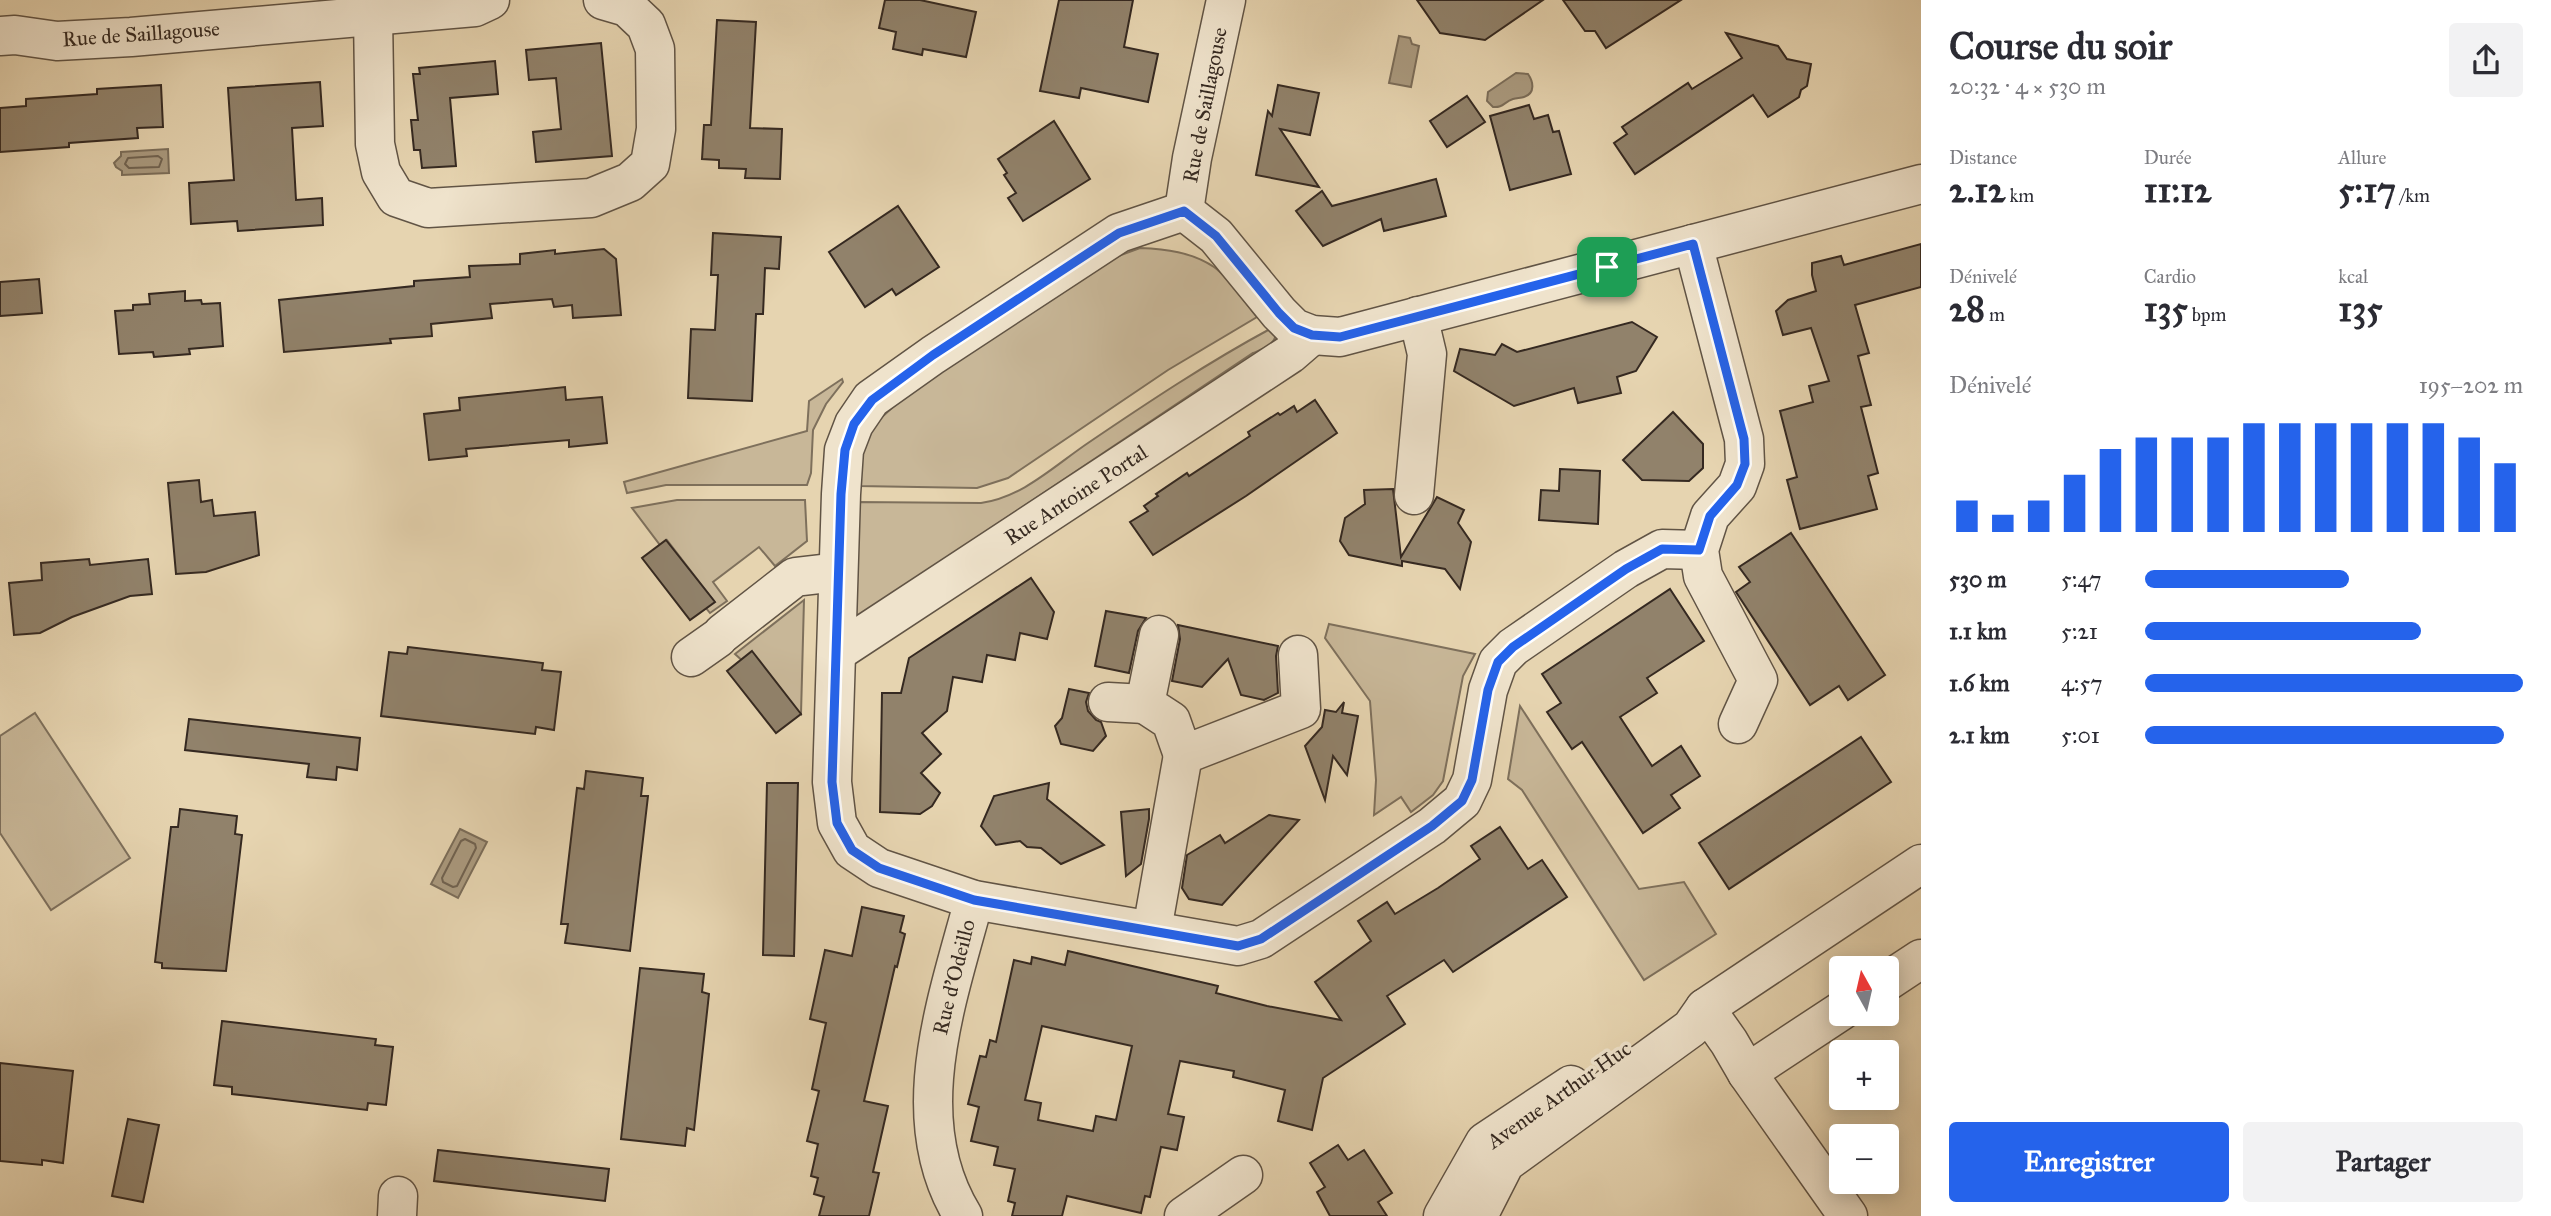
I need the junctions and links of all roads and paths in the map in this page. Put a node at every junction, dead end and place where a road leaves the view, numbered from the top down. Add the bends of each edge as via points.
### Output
1 (490, 0) edge
2 (603, 0) edge
3 (1226, 0) edge
4 (373, 15) junction
5 (0, 36) edge
6 (1921, 184) edge
7 (1184, 211) junction
8 (1693, 244) junction
9 (1418, 316) junction
10 (1312, 335) junction
11 (1414, 495) dead end
12 (1699, 550) junction
13 (838, 572) junction
14 (1159, 635) dead end
15 (711, 643) dead end
16 (836, 652) junction
17 (1298, 655) dead end
18 (1738, 723) dead end
19 (1183, 755) junction
20 (1921, 864) edge
21 (974, 900) junction
22 (1152, 930) junction
23 (1921, 959) edge
24 (1899, 973) edge
25 (1705, 1008) junction
26 (1829, 1020) edge
27 (1747, 1073) junction
28 (1243, 1175) dead end
29 (963, 1216) edge
30 (1184, 1216) edge
31 (1443, 1216) edge
32 (1478, 1216) edge
33 (1848, 1216) edge

1 - 4 street, Rue de Saillagouse via 475,7
2 - 4 street via 627,7 646,25 655,48 656,129 650,164 630,182 577,199 428,208 396,197 381,172 375,144
3 - 7 street, Rue de Saillagouse
4 - 5 street, Rue de Saillagouse via 57,41
6 - 8 street
7 - 10 street via 1216,236 1294,328
7 - 13 street via 1119,233 872,400 854,424 845,450
8 - 9 street
8 - 12 street via 1744,439 1745,464 1737,485 1710,516
9 - 10 street via 1340,337
9 - 11 street via 1427,354
10 - 16 street, Rue Antoine Portal via 1290,354
12 - 18 street via 1703,576 1758,680
12 - 22 street via 1662,549 1626,569 1498,662 1488,690 1472,780 1462,801 1432,826 1261,939 1238,946
13 - 15 street via 795,577
13 - 16 street
14 - 19 street via 1126,703 1171,721
16 - 21 street via 832,782 837,823 852,850 879,868
17 - 19 street via 1301,709
19 - 22 street
20 - 25 street, Avenue Arthur Huc
21 - 22 street
21 - 29 street, Rue d'Odeillo via 938,1033 933,1122 943,1175
23 - 24 street
25 - 27 street
25 - 31 street, Avenue Arthur Huc via 1681,1013 1485,1142
25 - 32 street, Avenue Arthur Huc via 1691,1028 1505,1163
26 - 27 street
27 - 33 street
28 - 30 street

